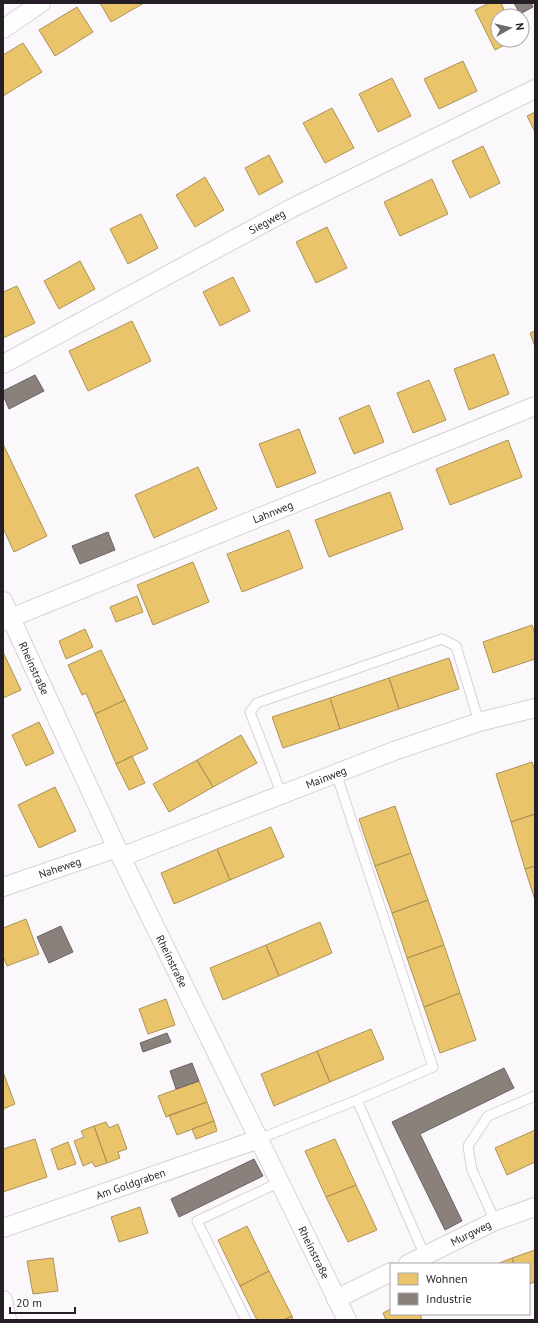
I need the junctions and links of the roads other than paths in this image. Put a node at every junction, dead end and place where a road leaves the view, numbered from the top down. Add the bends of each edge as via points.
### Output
1 (41, 3) edge
2 (3, 30) edge
3 (535, 89) edge
4 (3, 364) edge
5 (535, 406) edge
6 (3, 601) edge
7 (7, 620) edge
8 (535, 710) edge
9 (479, 722) junction
10 (336, 773) junction
11 (282, 795) junction
12 (119, 852) junction
13 (3, 887) edge
14 (535, 1096) edge
15 (357, 1100) junction
16 (259, 1139) junction
17 (280, 1182) junction
18 (535, 1207) edge
19 (495, 1221) junction
20 (3, 1228) edge
21 (425, 1256) junction
22 (410, 1263) edge
23 (390, 1272) edge
24 (336, 1299) junction
25 (3, 1300) edge
26 (7, 1320) edge
27 (246, 1320) edge
28 (347, 1320) edge

1 - 2 street
3 - 4 street, Siegweg via 292,208
5 - 7 street, Lahnweg
6 - 7 street, Rheinstraße
7 - 12 street, Rheinstraße
8 - 9 street, Mainweg
9 - 10 street, Mainweg via 394,750
9 - 11 lane via 456,646 442,639 258,703 250,712
10 - 11 street, Mainweg
10 - 15 lane via 433,1068
11 - 12 street, Mainweg
12 - 13 street, Naheweg
12 - 16 street, Rheinstraße
14 - 19 lane via 488,1116 468,1146 472,1170
15 - 16 lane
15 - 21 lane
16 - 17 street, Rheinstraße
16 - 20 street, Am Goldgraben
17 - 24 street, Rheinstraße
17 - 27 lane via 197,1221
18 - 19 street, Murgweg
19 - 21 street, Murgweg
21 - 22 street, Murgweg
23 - 24 street
24 - 28 street, Rheinstraße
25 - 26 street

